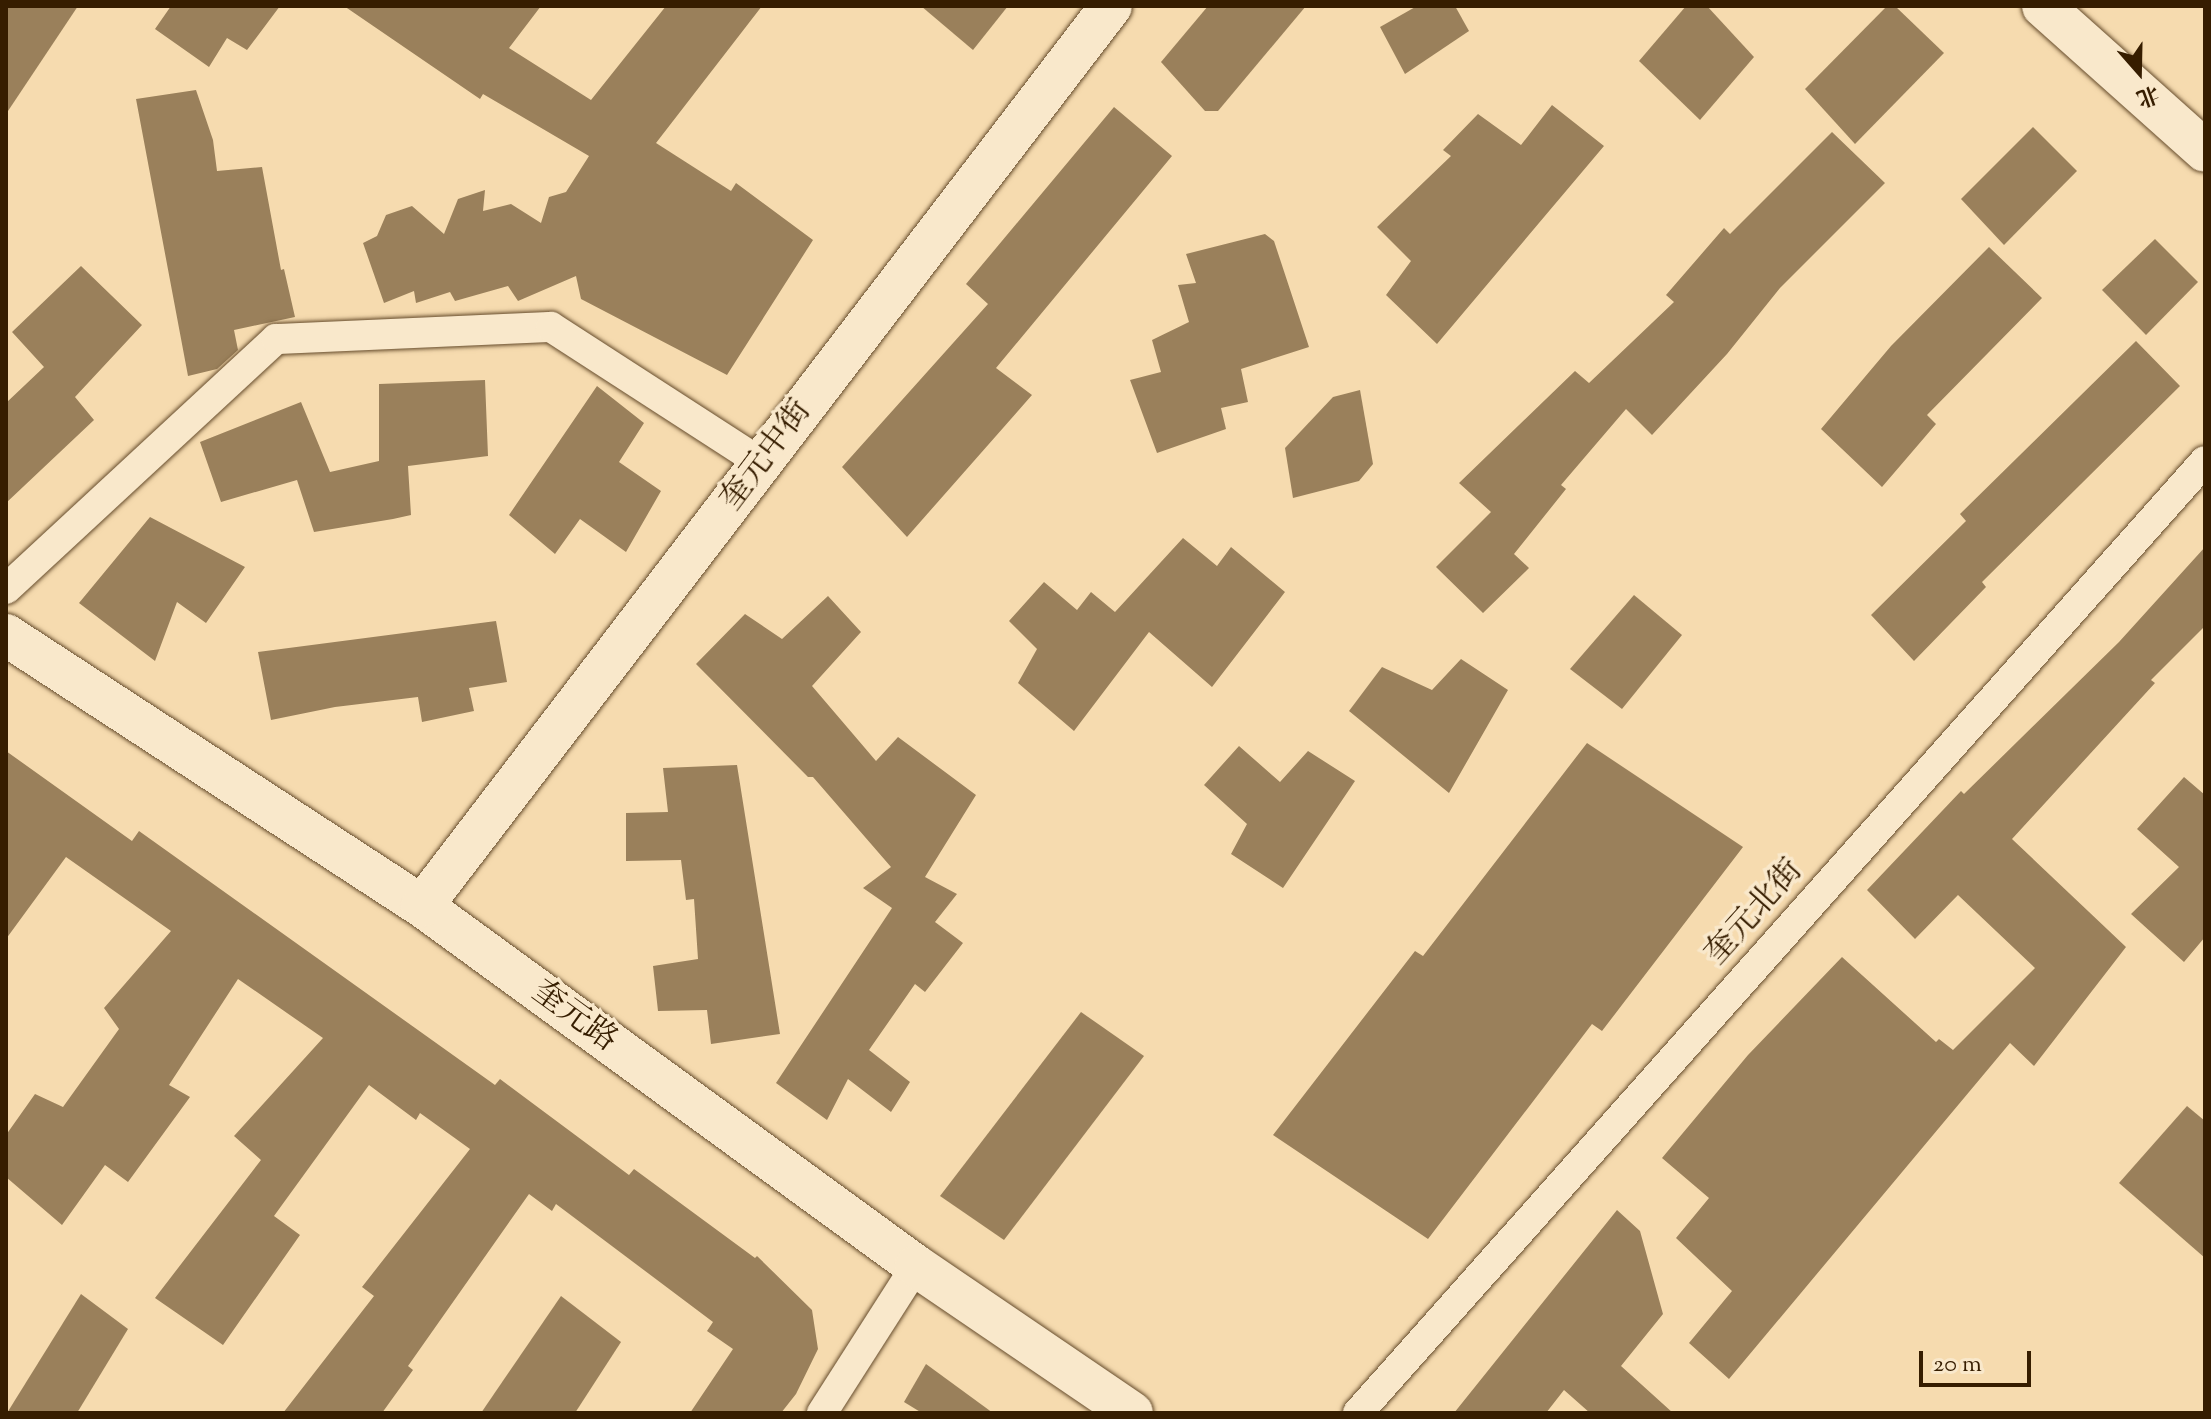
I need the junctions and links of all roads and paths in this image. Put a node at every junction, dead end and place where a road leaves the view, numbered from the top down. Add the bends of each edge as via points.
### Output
1 (1111, 6) edge
2 (2043, 6) edge
3 (2205, 151) edge
4 (2205, 461) edge
5 (761, 463) junction
6 (6, 589) edge
7 (6, 635) edge
8 (422, 906) junction
9 (916, 1266) junction
10 (822, 1413) edge
11 (1132, 1413) edge
12 (1358, 1413) edge

1 - 5 street, 奎元中街
2 - 3 street
4 - 12 street, 奎元北街
5 - 6 street via 551,327 276,339
5 - 8 street, 奎元中街
7 - 8 street, 奎元路
8 - 9 street, 奎元路
9 - 10 street
9 - 11 street, 奎元路

